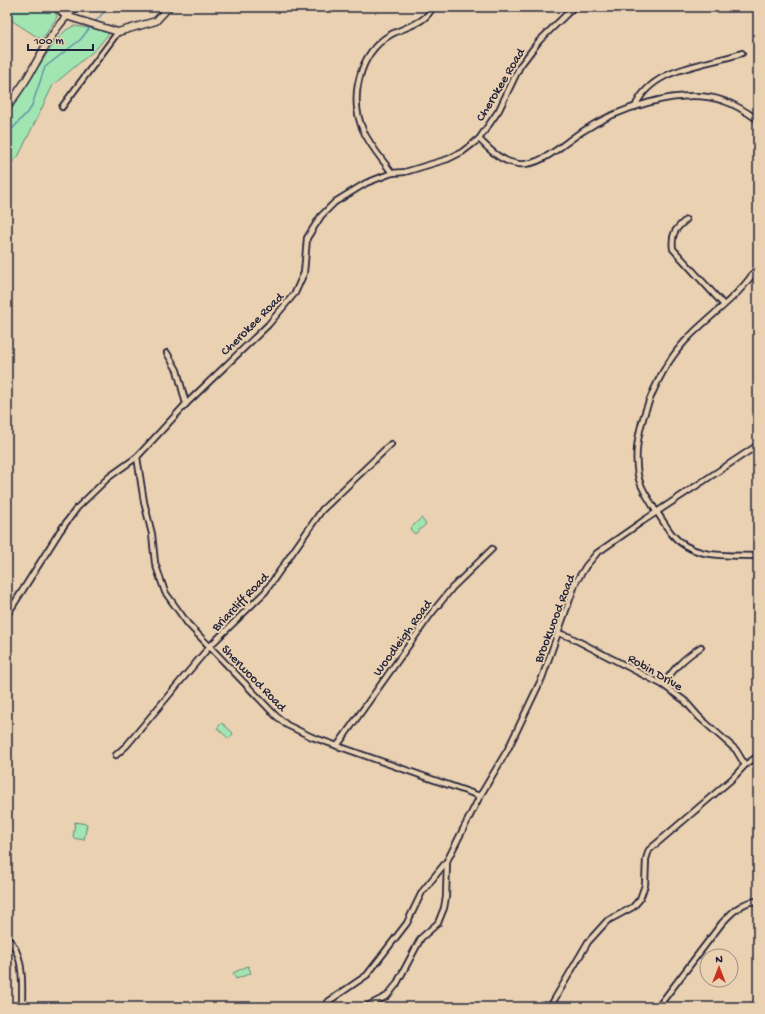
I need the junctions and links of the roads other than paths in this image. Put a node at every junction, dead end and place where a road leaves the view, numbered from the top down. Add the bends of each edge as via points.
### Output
1 (56, 7) edge
2 (76, 7) edge
3 (170, 7) edge
4 (432, 7) edge
5 (574, 7) edge
6 (66, 16) junction
7 (118, 32) junction
8 (742, 53) dead end
9 (62, 107) dead end
10 (635, 107) junction
11 (7, 108) edge
12 (758, 120) edge
13 (479, 139) junction
14 (392, 173) junction
15 (686, 220) dead end
16 (758, 266) edge
17 (723, 304) junction
18 (166, 353) dead end
19 (186, 404) junction
20 (391, 444) dead end
21 (758, 444) edge
22 (137, 457) junction
23 (658, 512) junction
24 (492, 549) dead end
25 (758, 556) edge
26 (7, 615) edge
27 (558, 633) junction
28 (210, 646) junction
29 (702, 647) dead end
30 (663, 685) junction
31 (337, 746) junction
32 (116, 755) dead end
33 (758, 756) edge
34 (745, 765) junction
35 (480, 796) junction
36 (447, 862) junction
37 (758, 901) edge
38 (7, 938) edge
39 (758, 1002) edge
40 (22, 1007) edge
41 (324, 1007) edge
42 (365, 1007) edge
43 (550, 1007) edge
44 (658, 1007) edge
45 (754, 1007) edge

1 - 6 street
2 - 6 street
3 - 7 street via 156,21
4 - 14 street via 418,23 390,35 377,46 363,65 358,85 357,103 362,128
5 - 13 street, Cherokee Road via 539,41 520,66 499,110
6 - 7 street
6 - 11 street via 52,34
7 - 9 street
8 - 10 street via 673,72 652,84 639,97
10 - 12 street via 674,98 703,96 723,100 743,109
10 - 13 street via 595,124 544,158 529,163 518,164 503,160
13 - 14 street, Cherokee Road via 448,159 405,172
14 - 19 street, Cherokee Road via 350,191 321,216 307,238 304,273 295,293 268,325
15 - 17 street via 674,232 673,249
16 - 17 street via 731,300
17 - 23 street via 690,336 668,364 656,384 642,423 636,451 638,475 642,488
18 - 19 street via 176,370
19 - 22 street, Cherokee Road
20 - 28 street, Briarcliff Road via 322,510 269,588
21 - 23 street, Brookwood Road
22 - 26 street, Cherokee Road via 109,477 77,508
22 - 28 street, Sherwood Road via 155,563 160,578 176,608
23 - 25 street via 671,534 695,552
23 - 27 street, Brookwood Road via 597,553 586,566 576,582
24 - 31 street, Woodleigh Road via 452,588 431,614
27 - 30 street, Robin Drive
27 - 35 street, Brookwood Road via 542,678 508,749
28 - 31 street, Sherwood Road via 287,725
28 - 32 street, Briarcliff Road
29 - 30 street via 682,660
30 - 34 street, Robin Drive via 685,701 736,750
31 - 35 street, Sherwood Road
33 - 34 street
34 - 43 street via 649,850 645,885 640,899 633,907 607,921 588,942
35 - 36 street, Brookwood Road
36 - 41 street, Brookwood Road via 422,892 407,923 367,976
36 - 42 street via 446,897 438,923 421,938 396,986 387,996
37 - 44 street via 745,903 734,910
38 - 40 street via 22,970
39 - 45 street

